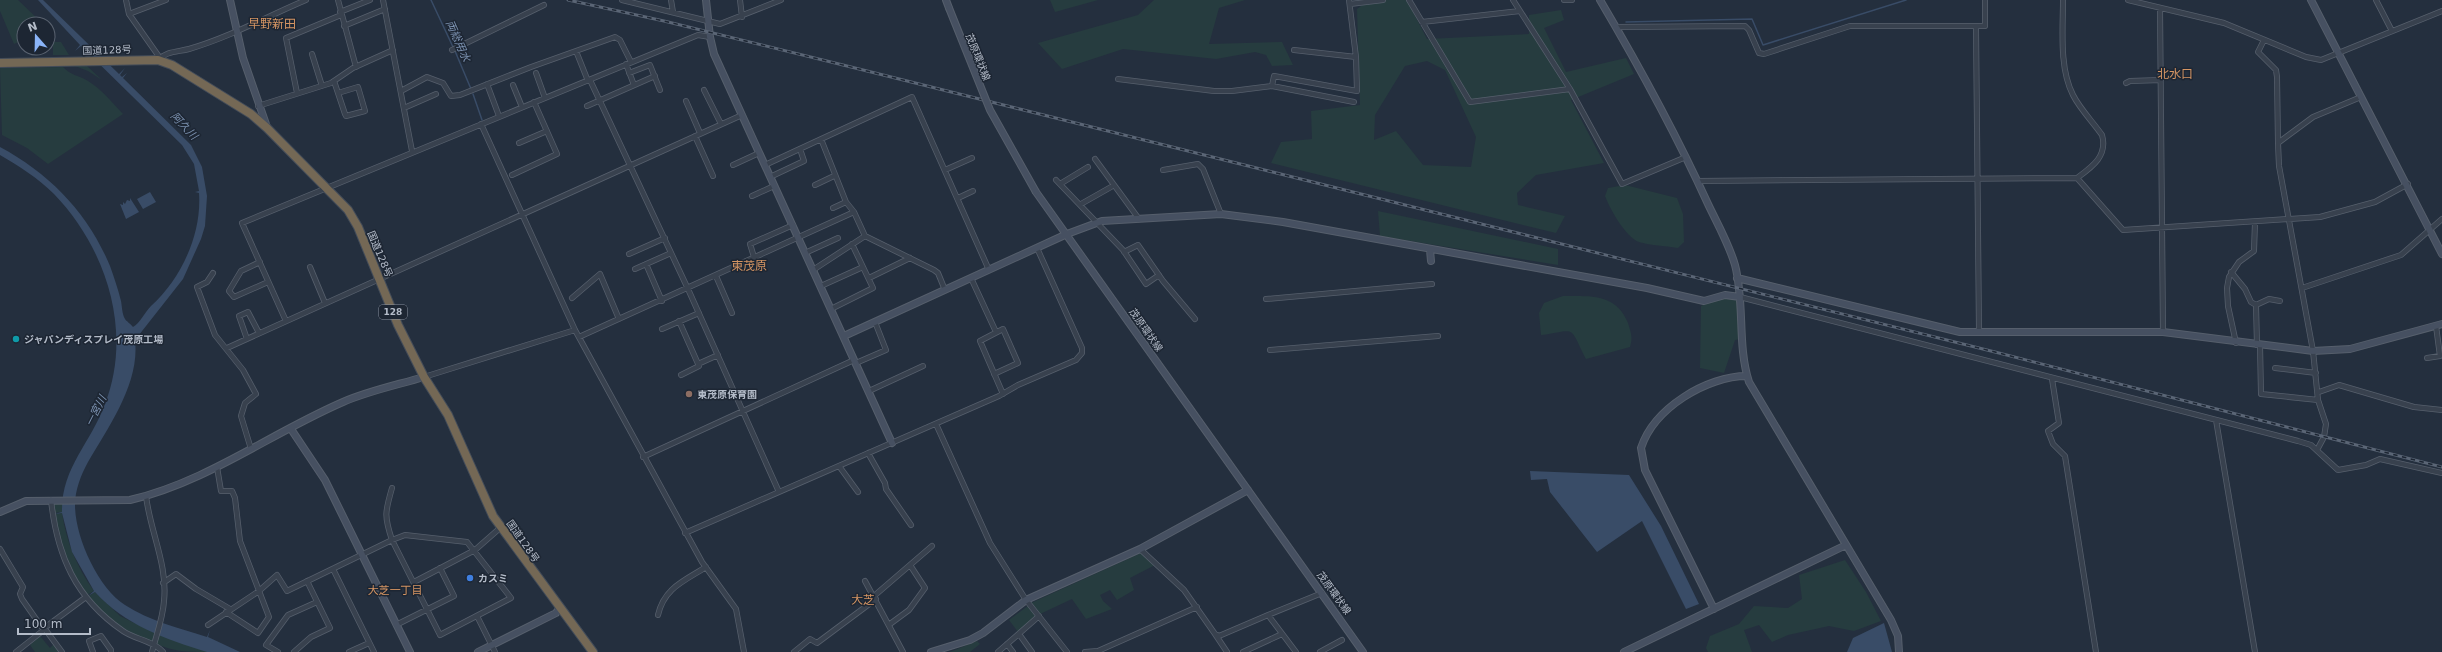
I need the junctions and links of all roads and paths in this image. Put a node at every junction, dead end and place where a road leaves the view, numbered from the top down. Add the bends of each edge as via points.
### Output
1 (126, 0) edge
2 (166, 0) edge
3 (230, 0) edge
4 (306, 0) edge
5 (338, 0) edge
6 (370, 0) edge
7 (383, 0) edge
8 (622, 0) edge
9 (672, 0) edge
10 (706, 0) edge
11 (740, 0) edge
12 (781, 0) edge
13 (946, 0) edge
14 (1383, 0) edge
15 (1410, 0) edge
16 (1513, 0) edge
17 (1564, 0) edge
18 (1572, 0) edge
19 (1600, 0) edge
20 (1985, 0) edge
21 (2064, 0) edge
22 (2128, 0) edge
23 (2311, 0) edge
24 (2376, 0) edge
25 (1348, 1) edge
26 (638, 2) edge
27 (544, 5) dead end
28 (2160, 8) junction
29 (385, 9) junction
30 (1520, 11) junction
31 (2442, 11) edge
32 (673, 12) junction
33 (129, 14) junction
34 (341, 14) junction
35 (742, 17) junction
36 (708, 22) junction
37 (1422, 22) junction
38 (344, 26) junction
39 (1976, 26) junction
40 (1616, 28) junction
41 (2392, 31) junction
42 (237, 32) junction
43 (710, 37) junction
44 (2264, 40) junction
45 (453, 49) dead end
46 (393, 50) junction
47 (1294, 50) dead end
48 (576, 51) junction
49 (2339, 52) junction
50 (312, 54) dead end
51 (1356, 57) junction
52 (159, 59) junction
53 (631, 62) junction
54 (0, 63) edge
55 (626, 64) junction
56 (356, 67) junction
57 (536, 73) dead end
58 (629, 73) junction
59 (655, 76) junction
60 (1118, 79) dead end
61 (589, 80) junction
62 (2161, 80) junction
63 (334, 81) junction
64 (2126, 83) dead end
65 (487, 84) junction
66 (513, 85) dead end
67 (634, 85) junction
68 (322, 86) junction
69 (1272, 86) junction
70 (1570, 89) junction
71 (660, 90) dead end
72 (704, 90) dead end
73 (401, 91) junction
74 (297, 93) junction
75 (338, 93) junction
76 (436, 94) dead end
77 (2361, 97) junction
78 (545, 98) junction
79 (600, 100) junction
80 (686, 101) dead end
81 (534, 102) junction
82 (1354, 102) dead end
83 (258, 106) junction
84 (586, 106) dead end
85 (522, 107) junction
86 (404, 108) junction
87 (742, 115) junction
88 (499, 116) junction
89 (481, 124) junction
90 (721, 124) junction
91 (267, 128) junction
92 (547, 131) junction
93 (700, 133) junction
94 (695, 136) junction
95 (820, 139) junction
96 (519, 143) dead end
97 (2278, 143) junction
98 (800, 149) junction
99 (412, 151) junction
100 (759, 153) junction
101 (1686, 157) junction
102 (972, 158) dead end
103 (1095, 159) dead end
104 (631, 165) junction
105 (733, 165) dead end
106 (765, 165) junction
107 (1088, 167) dead end
108 (944, 170) junction
109 (1163, 170) dead end
110 (512, 175) dead end
111 (713, 176) dead end
112 (834, 176) junction
113 (770, 177) junction
114 (2077, 178) junction
115 (1978, 179) junction
116 (1056, 180) dead end
117 (1698, 181) junction
118 (1060, 184) junction
119 (2408, 184) junction
120 (815, 185) dead end
121 (774, 186) junction
122 (1110, 187) dead end
123 (326, 189) junction
124 (973, 191) dead end
125 (752, 196) dead end
126 (958, 198) junction
127 (846, 202) junction
128 (1081, 204) junction
129 (833, 208) dead end
130 (854, 212) junction
131 (522, 214) junction
132 (1221, 214) junction
133 (1139, 219) junction
134 (2288, 220) junction
135 (2442, 220) edge
136 (2255, 222) junction
137 (1096, 223) junction
138 (793, 225) junction
139 (2162, 229) junction
140 (2430, 230) junction
141 (1067, 234) junction
142 (865, 236) junction
143 (665, 238) junction
144 (798, 238) junction
145 (838, 238) dead end
146 (852, 244) junction
147 (1037, 248) junction
148 (1430, 250) junction
149 (805, 252) junction
150 (1124, 252) junction
151 (671, 253) junction
152 (629, 254) dead end
153 (2442, 254) edge
154 (754, 257) junction
155 (910, 258) junction
156 (1431, 261) dead end
157 (260, 262) junction
158 (646, 264) junction
159 (310, 267) dead end
160 (863, 267) junction
161 (635, 269) dead end
162 (813, 270) junction
163 (989, 270) junction
164 (2231, 272) junction
165 (213, 273) dead end
166 (1159, 275) junction
167 (716, 276) junction
168 (869, 278) junction
169 (971, 278) junction
170 (1737, 278) junction
171 (380, 280) junction
172 (268, 282) junction
173 (1432, 284) dead end
174 (821, 286) junction
175 (191, 287) dead end
176 (197, 287) junction
177 (688, 288) junction
178 (2302, 288) junction
179 (945, 290) junction
180 (1740, 297) junction
181 (572, 298) dead end
182 (1266, 299) dead end
183 (662, 301) junction
184 (2280, 301) dead end
185 (325, 304) junction
186 (2256, 305) junction
187 (831, 309) junction
188 (699, 312) junction
189 (732, 313) dead end
190 (619, 319) junction
191 (1195, 319) dead end
192 (286, 320) junction
193 (679, 321) junction
194 (875, 322) junction
195 (2439, 325) edge
196 (662, 328) dead end
197 (575, 330) junction
198 (996, 332) junction
199 (1979, 332) junction
200 (2163, 332) junction
201 (259, 333) junction
202 (844, 336) junction
203 (1438, 336) dead end
204 (579, 337) junction
205 (247, 338) junction
206 (2236, 343) junction
207 (2259, 345) junction
208 (226, 348) junction
209 (1270, 350) dead end
210 (2313, 351) junction
211 (718, 355) junction
212 (2428, 358) dead end
213 (855, 361) junction
214 (698, 364) junction
215 (924, 366) dead end
216 (2275, 368) dead end
217 (2316, 373) junction
218 (994, 374) junction
219 (681, 375) dead end
220 (1747, 376) junction
221 (424, 377) junction
222 (2052, 379) junction
223 (869, 391) junction
224 (2319, 392) junction
225 (1004, 394) junction
226 (2318, 400) junction
227 (744, 410) junction
228 (2442, 410) edge
229 (2216, 420) junction
230 (936, 424) junction
231 (291, 429) junction
232 (892, 443) junction
233 (251, 449) junction
234 (2317, 450) junction
235 (868, 453) junction
236 (643, 457) junction
237 (839, 466) junction
238 (217, 467) junction
239 (2442, 473) edge
240 (392, 488) dead end
241 (1248, 490) junction
242 (779, 492) junction
243 (858, 492) dead end
244 (146, 496) junction
245 (52, 500) junction
246 (0, 512) edge
247 (911, 525) dead end
248 (500, 528) junction
249 (685, 533) junction
250 (392, 540) junction
251 (1846, 545) junction
252 (932, 546) dead end
253 (0, 549) edge
254 (1140, 549) junction
255 (475, 550) junction
256 (363, 555) junction
257 (910, 565) junction
258 (706, 567) junction
259 (440, 568) junction
260 (333, 569) junction
261 (307, 581) junction
262 (864, 581) dead end
263 (414, 582) junction
264 (163, 583) junction
265 (258, 591) junction
266 (1322, 593) junction
267 (86, 597) junction
268 (875, 598) junction
269 (1026, 600) junction
270 (317, 602) junction
271 (1197, 607) junction
272 (559, 608) junction
273 (1714, 608) junction
274 (427, 609) junction
275 (228, 610) junction
276 (658, 615) dead end
277 (477, 616) junction
278 (1039, 616) junction
279 (1268, 616) junction
280 (890, 624) junction
281 (208, 625) dead end
282 (396, 625) junction
283 (45, 629) junction
284 (1019, 634) junction
285 (1215, 634) junction
286 (1282, 634) junction
287 (1342, 640) dead end
288 (369, 643) junction
289 (154, 644) junction
290 (1007, 644) junction
291 (491, 645) junction
292 (16, 652) edge
293 (62, 652) edge
294 (93, 652) edge
295 (111, 652) edge
296 (152, 652) edge
297 (163, 652) edge
298 (278, 652) edge
299 (294, 652) edge
300 (349, 652) edge
301 (374, 652) edge
302 (410, 652) edge
303 (478, 652) edge
304 (495, 652) edge
305 (593, 652) edge
306 (744, 652) edge
307 (794, 652) edge
308 (903, 652) edge
309 (931, 652) edge
310 (998, 652) edge
311 (1013, 652) edge
312 (1032, 652) edge
313 (1066, 652) edge
314 (1085, 652) edge
315 (1225, 652) edge
316 (1243, 652) edge
317 (1296, 652) edge
318 (1320, 652) edge
319 (1364, 652) edge
320 (1624, 652) edge
321 (1899, 652) edge
322 (2096, 652) edge
323 (2254, 652) edge

1 - 33 street
2 - 33 street
3 - 42 street
4 - 42 street
5 - 34 street
6 - 34 street
7 - 29 street
8 - 26 street
9 - 32 street
10 - 36 street
11 - 35 street
12 - 35 street
13 - 141 street, 茂原環状線, bridge via 990,110 1036,192
14 - 25 street
15 - 37 street
16 - 30 street
17 - 18 street
19 - 40 street
20 - 39 street via 1985,26
21 - 114 street via 2063,48 2067,80 2073,96 2104,139 2098,162
22 - 28 street
23 - 49 street
24 - 41 street
25 - 51 street
26 - 32 street
27 - 45 street
28 - 44 street via 2224,23
28 - 62 street
29 - 38 street
29 - 46 street
30 - 37 street
30 - 70 street
31 - 41 street
32 - 36 street
33 - 52 street
34 - 38 street
34 - 74 street via 286,38
35 - 36 street via 720,24
36 - 43 street
37 - 70 street via 1470,102
38 - 56 street
39 - 40 street via 1850,26 1764,54 1759,53 1745,26
39 - 115 street
40 - 101 street
41 - 49 street
42 - 52 street via 189,49 163,54
42 - 83 street
43 - 53 street via 698,35
43 - 87 street via 714,54
44 - 49 street via 2315,60
44 - 97 street via 2258,52 2276,70 2277,77
46 - 56 street
46 - 73 street
47 - 51 street
48 - 53 street via 615,37 620,40
48 - 61 street
48 - 65 street
49 - 77 street
50 - 68 street
51 - 69 street via 1357,91 1274,76
52 - 54 highway, 国道128号 / 128
52 - 91 highway, 国道128号 / 128 via 251,114
53 - 55 street
55 - 58 street
55 - 61 street
56 - 63 street
57 - 78 street
58 - 59 street via 650,65
58 - 67 street
59 - 67 street
59 - 71 street
60 - 69 street via 1232,92
61 - 78 street
61 - 79 street
62 - 64 street
62 - 139 street
63 - 68 street
63 - 75 street
65 - 73 street via 451,96 443,83 427,77
65 - 88 street
66 - 85 street
67 - 79 street
68 - 74 street
69 - 82 street
70 - 101 street via 1622,184
72 - 90 street
73 - 86 street
74 - 83 street
75 - 75 street via 346,116 365,111 358,87
76 - 86 street
77 - 97 street via 2313,117
77 - 119 street
78 - 81 street
79 - 84 street
79 - 104 street
80 - 93 street
81 - 85 street
81 - 92 street
83 - 91 street
85 - 88 street
86 - 99 street
87 - 90 street
87 - 100 street
88 - 89 street
89 - 99 street
89 - 131 street
90 - 93 street
91 - 123 highway, 国道128号 / 128
92 - 96 street
92 - 110 street via 558,154
93 - 94 street
94 - 104 street
94 - 111 street
95 - 98 street
95 - 108 street via 912,97
95 - 112 street
97 - 134 street
98 - 106 street
98 - 113 street via 804,161
99 - 123 street
100 - 105 street
100 - 106 street
101 - 117 street
102 - 108 street
103 - 133 street via 1114,181
104 - 131 street
104 - 143 street
106 - 113 street
107 - 118 street
108 - 126 street
109 - 132 street via 1198,164 1203,169
112 - 120 street
112 - 127 street
113 - 121 street
114 - 115 street
114 - 139 street via 2123,230
115 - 117 street
115 - 199 street
116 - 118 street
117 - 170 street via 1733,259
118 - 128 street
119 - 134 street via 2375,202 2320,217
119 - 140 street
121 - 125 street
121 - 138 street
122 - 128 street
123 - 157 street via 242,223
123 - 171 highway, 国道128号 / 128 via 339,200 353,218
124 - 126 street
126 - 163 street
127 - 129 street
127 - 130 street
128 - 137 street
130 - 142 street
130 - 144 street
131 - 171 street
131 - 197 street
132 - 133 street
132 - 148 street via 1283,222
133 - 137 street
134 - 136 street
134 - 178 street
135 - 140 street
136 - 139 street
136 - 164 street via 2254,251
137 - 141 street
137 - 150 street
138 - 144 street
138 - 154 street via 750,244
139 - 200 street
140 - 153 street
140 - 178 street via 2401,255
141 - 147 street
141 - 241 street, 茂原環状線
142 - 146 street
142 - 155 street
143 - 151 street
143 - 152 street
144 - 149 street
144 - 154 street
145 - 149 street
146 - 160 street
146 - 162 street
147 - 163 street
147 - 225 street via 1078,338 1082,353 1076,360 1018,385
148 - 156 street
148 - 180 street via 1616,282 1704,301 1725,295
149 - 162 street
150 - 166 street via 1138,245
150 - 166 street via 1146,284
151 - 158 street
151 - 177 street
154 - 167 street
155 - 168 street
155 - 179 street via 938,273
157 - 172 street
157 - 172 street via 241,271 229,290 234,297
158 - 161 street
158 - 183 street
159 - 185 street
160 - 168 street
160 - 174 street
162 - 174 street
163 - 169 street
164 - 186 street via 2245,289 2251,302
164 - 206 street via 2227,288
165 - 176 street via 207,282
166 - 191 street
167 - 177 street
167 - 189 street
168 - 187 street via 873,288
169 - 179 street
169 - 198 street
170 - 180 street
170 - 199 street via 1960,332
171 - 185 street
171 - 221 highway, 国道128号 / 128 via 398,325
172 - 192 street
173 - 182 street
174 - 187 street
175 - 176 street
176 - 208 street via 215,335
177 - 183 street
177 - 188 street
178 - 210 street
179 - 194 street
180 - 220 street
180 - 222 street
181 - 190 street via 600,274
183 - 190 street
184 - 186 street via 2269,299
185 - 192 street
186 - 207 street
187 - 202 street
188 - 193 street
188 - 211 street
190 - 204 street
192 - 201 street
193 - 196 street
193 - 214 street
194 - 202 street
194 - 213 street via 886,350
195 - 210 street via 2350,349
195 - 212 street via 2440,356
197 - 204 street
197 - 221 street
198 - 218 street via 980,341
198 - 218 street via 1005,330 1018,363
199 - 200 street
200 - 206 street
201 - 205 street
201 - 205 street via 248,312 240,316
202 - 213 street
203 - 209 street
204 - 236 street
205 - 208 street
206 - 207 street
207 - 210 street
207 - 226 street via 2261,394
208 - 233 street via 256,394 245,403 241,416
210 - 217 street
211 - 214 street
211 - 227 street
213 - 223 street
213 - 227 street
214 - 219 street via 698,368
215 - 223 street
216 - 217 street
217 - 224 street
218 - 225 street
220 - 251 street via 1752,389
220 - 273 street via 1708,383 1679,401 1661,416 1641,448 1645,470
221 - 231 street via 343,402
221 - 248 highway, 国道128号 / 128 via 448,415
222 - 229 street
222 - 322 street via 2059,423 2048,430 2053,444 2065,456
223 - 232 street
224 - 226 street
224 - 228 street via 2339,385 2414,407
225 - 230 street
226 - 234 street via 2326,424 2324,437
227 - 236 street
227 - 242 street
229 - 234 street via 2298,441
229 - 323 street
230 - 232 street
230 - 269 street via 977,518
231 - 233 street
231 - 256 street via 317,464
232 - 235 street
233 - 238 street
234 - 239 street via 2338,470 2380,460
235 - 237 street
235 - 247 street via 886,489
236 - 249 street
237 - 242 street
237 - 243 street
238 - 244 street
238 - 265 street via 221,491 232,491 235,498 240,541
240 - 250 street via 385,514
241 - 254 street
241 - 266 street, 茂原環状線
242 - 249 street
244 - 245 street via 130,500
244 - 264 street
245 - 246 street via 26,501
245 - 267 street via 53,524 60,552
248 - 255 street
248 - 272 highway, 国道128号 / 128
249 - 258 street
250 - 255 street via 405,536 467,542
250 - 256 street
250 - 263 street
251 - 273 street
251 - 321 street via 1894,624
252 - 257 street
253 - 283 street via 23,587 20,594 22,600
254 - 269 street
254 - 271 street via 1167,572
255 - 259 street
255 - 277 street via 512,598
256 - 260 street
256 - 282 street
257 - 268 street
257 - 280 street via 925,588 909,610
258 - 276 street via 666,593
258 - 306 street via 736,609
259 - 263 street
259 - 274 street via 454,596
260 - 261 street
260 - 288 street
261 - 265 street via 287,592 277,575
261 - 270 street
262 - 268 street
263 - 274 street
264 - 275 street via 176,574
264 - 289 street via 164,601
265 - 275 street
265 - 275 street via 269,616 258,633
266 - 279 street
266 - 319 street, 茂原環状線
267 - 283 street
267 - 289 street via 118,628
268 - 280 street
268 - 307 street via 817,643 810,639
269 - 278 street
269 - 309 street via 976,637 957,646
270 - 298 street via 288,615 266,644
270 - 299 street via 330,628 311,637
271 - 285 street
271 - 314 street via 1098,652
272 - 291 street via 556,613
272 - 305 highway, 国道128号 / 128
273 - 320 street
274 - 277 street via 440,635
274 - 282 street
275 - 281 street
277 - 291 street
278 - 284 street
278 - 313 street
279 - 285 street via 1219,636
279 - 286 street
280 - 308 street
282 - 302 street
283 - 292 street
283 - 293 street
284 - 290 street
284 - 312 street
285 - 315 street
286 - 316 street
286 - 317 street
287 - 318 street
288 - 300 street
288 - 301 street
289 - 296 street
289 - 297 street
290 - 310 street
290 - 311 street
291 - 303 street
291 - 304 street
294 - 295 street via 89,641 101,636

